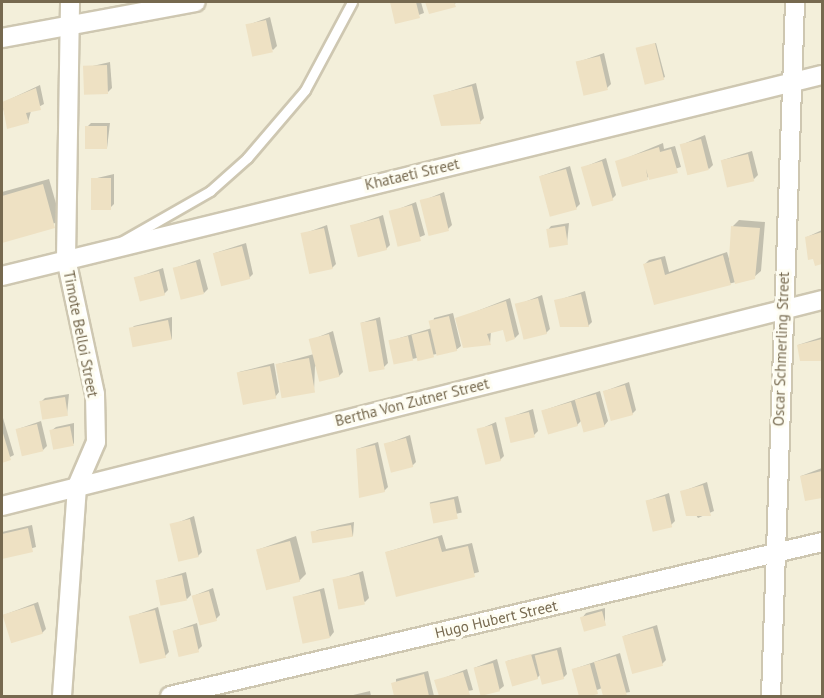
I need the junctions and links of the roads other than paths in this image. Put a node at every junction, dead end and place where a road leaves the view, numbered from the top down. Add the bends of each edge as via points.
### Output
1 (70, 2) edge
2 (196, 2) edge
3 (352, 2) edge
4 (795, 2) edge
5 (70, 22) junction
6 (2, 38) edge
7 (822, 75) edge
8 (793, 82) junction
9 (117, 244) junction
10 (66, 259) junction
11 (2, 276) edge
12 (822, 300) edge
13 (782, 310) junction
14 (77, 486) junction
15 (2, 506) edge
16 (822, 542) edge
17 (772, 556) junction
18 (62, 696) edge
19 (170, 696) edge
20 (771, 696) edge

1 - 5 street, Timote Belloi Street
2 - 5 street
3 - 9 lane via 305,90 247,158 210,191
4 - 8 street, Oscar Schmerling Street
5 - 6 street
5 - 10 street, Timote Belloi Street
7 - 8 street, Khataeti Street
8 - 9 street, Khataeti Street
8 - 13 street, Oscar Schmerling Street
9 - 10 street, Khataeti Street
10 - 11 street, Khataeti Street
10 - 14 street, Timote Belloi Street via 95,394 96,442
12 - 13 street, Bertha Von Zutner Street
13 - 14 street, Bertha Von Zutner Street
13 - 17 street, Oscar Schmerling Street
14 - 15 street, Bertha Von Zutner Street
14 - 18 street, Timote Belloi Street
16 - 17 street, Hugo Hubert Street
17 - 19 street, Hugo Hubert Street
17 - 20 street, Oscar Schmerling Street

